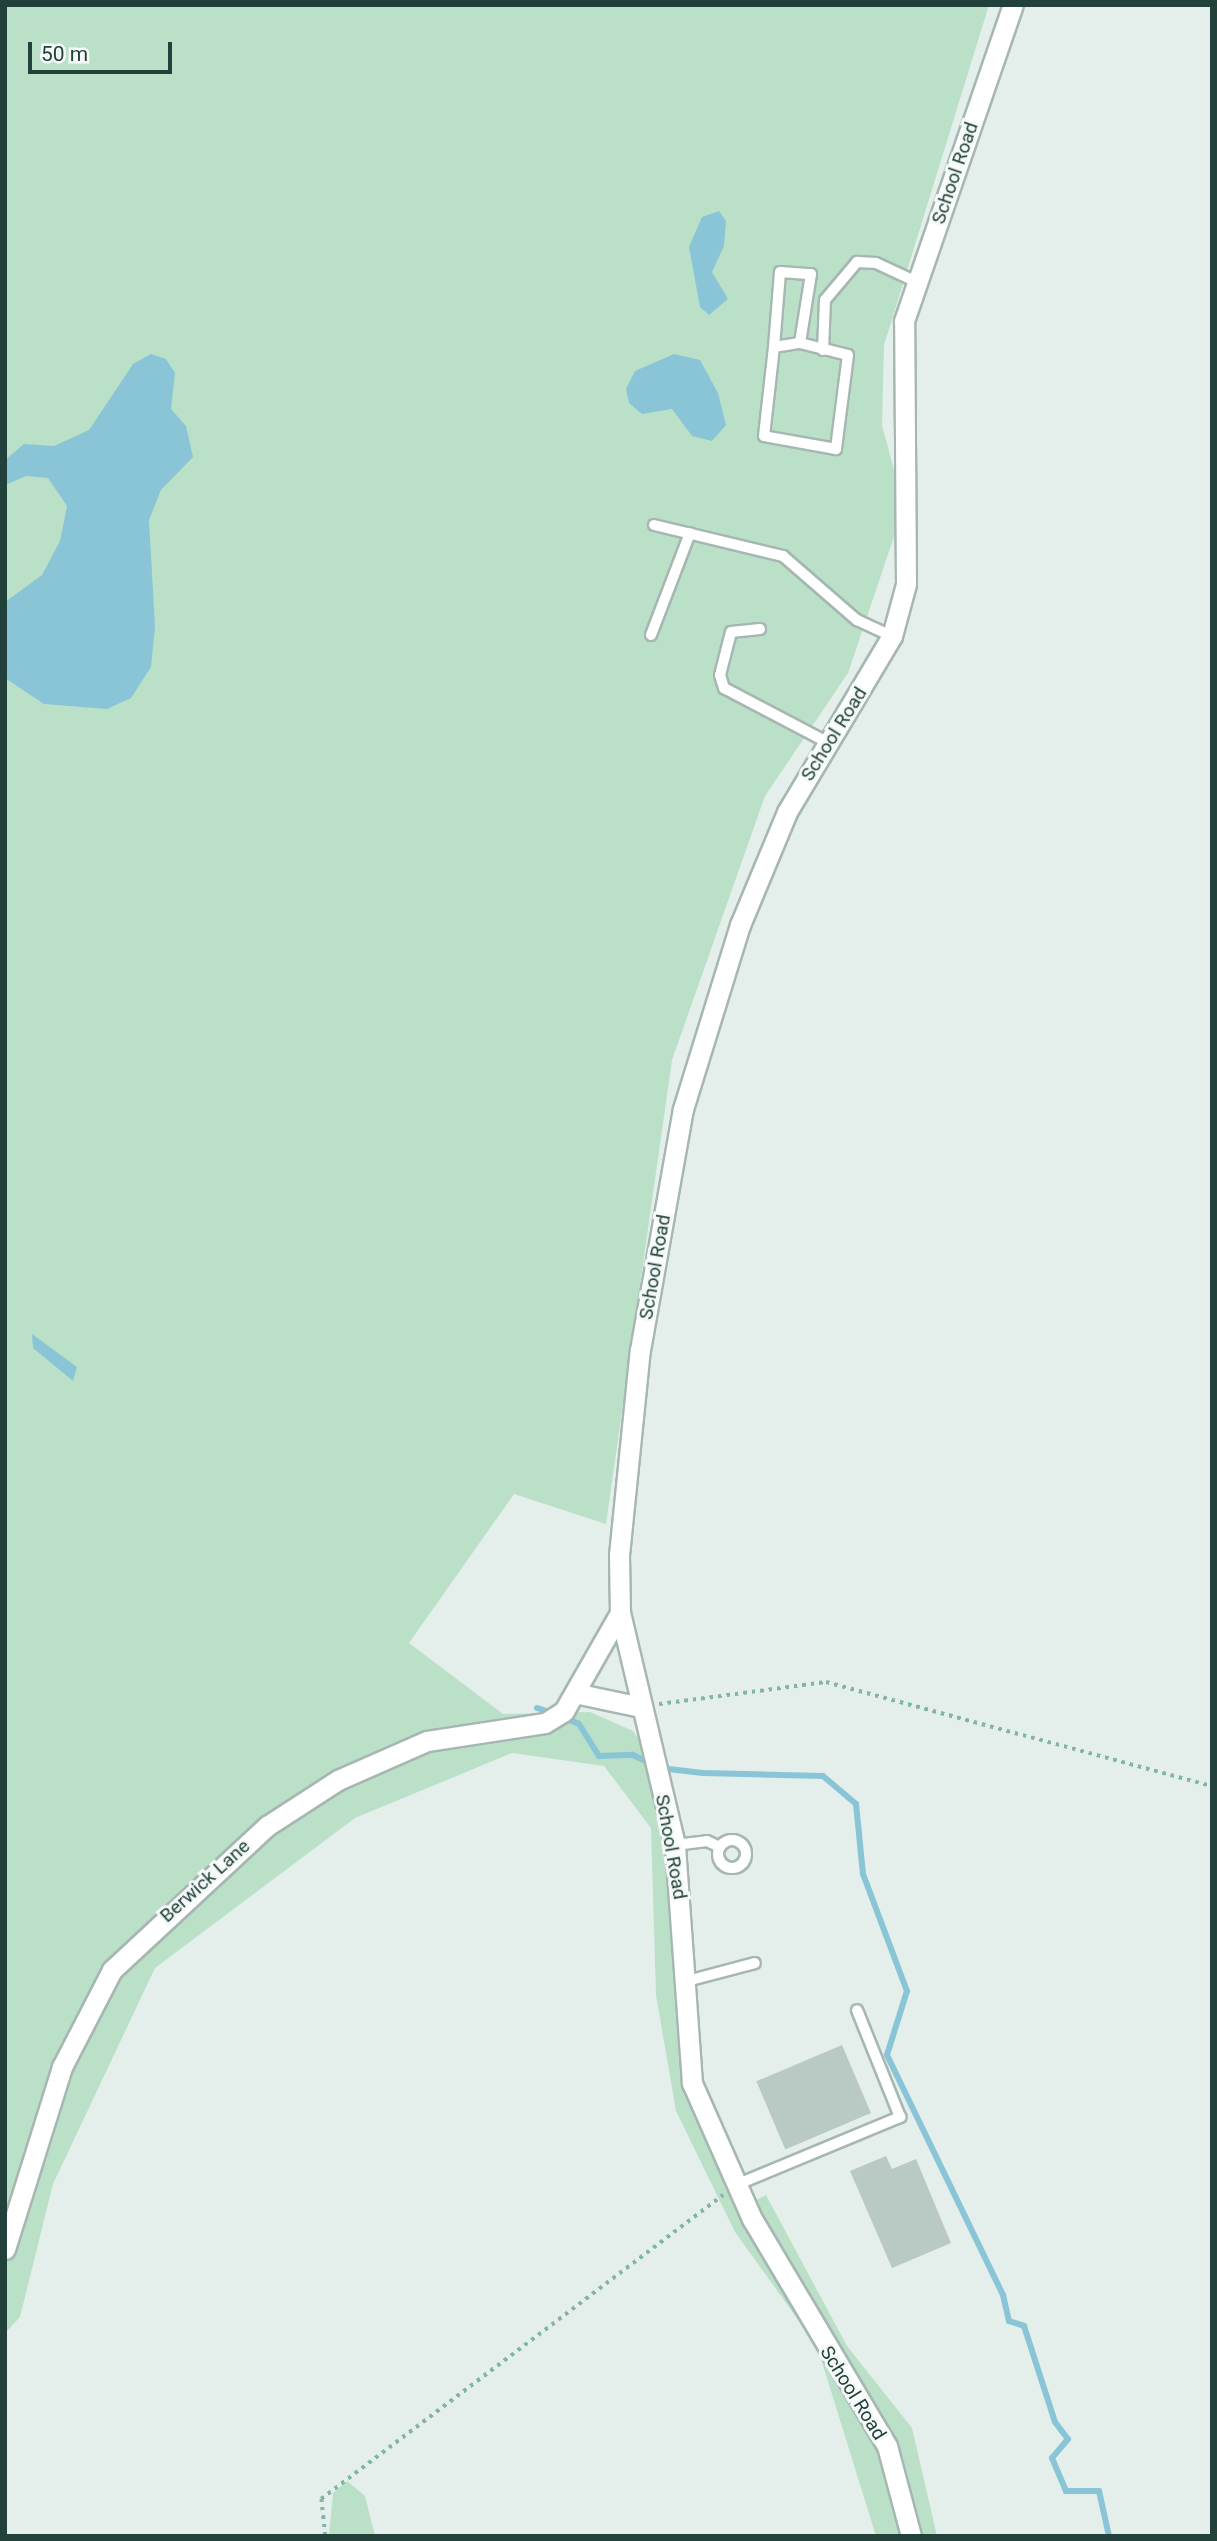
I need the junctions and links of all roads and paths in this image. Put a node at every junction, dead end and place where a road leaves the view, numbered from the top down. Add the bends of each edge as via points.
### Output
1 (1013, 5) edge
2 (917, 282) junction
3 (800, 343) junction
4 (774, 346) junction
5 (823, 350) junction
6 (654, 525) dead end
7 (690, 533) junction
8 (760, 629) dead end
9 (651, 635) dead end
10 (892, 636) junction
11 (825, 741) junction
12 (620, 1613) junction
13 (579, 1694) junction
14 (641, 1707) junction
15 (1212, 1786) edge
16 (675, 1845) junction
17 (720, 1847) dead end
18 (755, 1963) dead end
19 (687, 1981) junction
20 (856, 2010) dead end
21 (735, 2185) junction
22 (5, 2249) edge
23 (325, 2536) edge
24 (911, 2536) edge

1 - 2 street, School Road
2 - 5 lane via 876,263 857,262 825,300
2 - 10 street, School Road via 904,321 906,584
3 - 4 lane
3 - 4 lane via 811,274 780,272
3 - 5 lane
4 - 5 lane via 764,436 836,449 848,355
6 - 7 lane
7 - 9 lane
7 - 10 lane via 783,556 857,620
8 - 11 lane via 731,632 720,675 724,688
10 - 11 street, School Road
11 - 12 street, School Road via 787,812 740,925 683,1109 640,1350 619,1555
12 - 13 street, Berwick Lane
12 - 14 street, School Road
13 - 14 street
13 - 22 street, Berwick Lane via 545,1723 427,1741 338,1780 267,1826 177,1903 112,1970 62,2067
14 - 15 path via 826,1682
14 - 16 street, School Road
16 - 17 lane via 707,1841
16 - 19 street, School Road
18 - 19 lane
19 - 21 street, School Road via 692,2083
20 - 21 lane via 900,2117
21 - 23 path via 321,2499
21 - 24 street, School Road via 834,2366 887,2446

